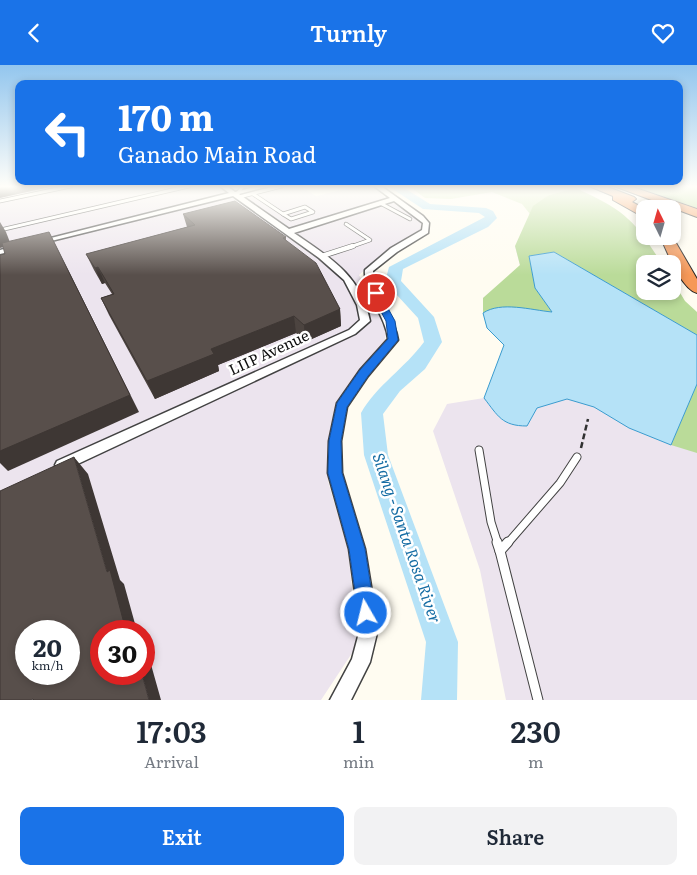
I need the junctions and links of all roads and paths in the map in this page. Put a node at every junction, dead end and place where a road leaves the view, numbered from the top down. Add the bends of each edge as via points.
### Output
1 (59, 216) edge
2 (151, 216) edge
3 (265, 216) edge
4 (286, 216) edge
5 (303, 216) edge
6 (340, 216) edge
7 (406, 216) edge
8 (418, 216) edge
9 (681, 218) edge
10 (410, 219) dead end
11 (346, 223) dead end
12 (697, 223) edge
13 (0, 229) edge
14 (288, 232) junction
15 (671, 245) edge
16 (0, 252) edge
17 (322, 257) junction
18 (697, 288) edge
19 (588, 419) dead end
20 (479, 450) dead end
21 (578, 457) joint
22 (54, 469) edge
23 (500, 551) junction
24 (340, 700) edge
25 (538, 700) edge

1 - 13 lane
2 - 16 street
3 - 14 street, LIIP Avenue
4 - 5 lane via 291,219
6 - 14 street
7 - 10 lane
8 - 24 street via 426,223 424,231 369,270 368,279 390,321 393,340 341,406 335,441 335,473 357,549 369,629 361,662
9 - 12 highway
11 - 17 lane via 370,240
14 - 17 street, LIIP Avenue
15 - 18 highway
17 - 22 street, LIIP Avenue via 348,279 365,314 365,321 360,326
19 - 21 path
20 - 23 lane via 491,521
21 - 23 lane via 560,483
23 - 25 lane

